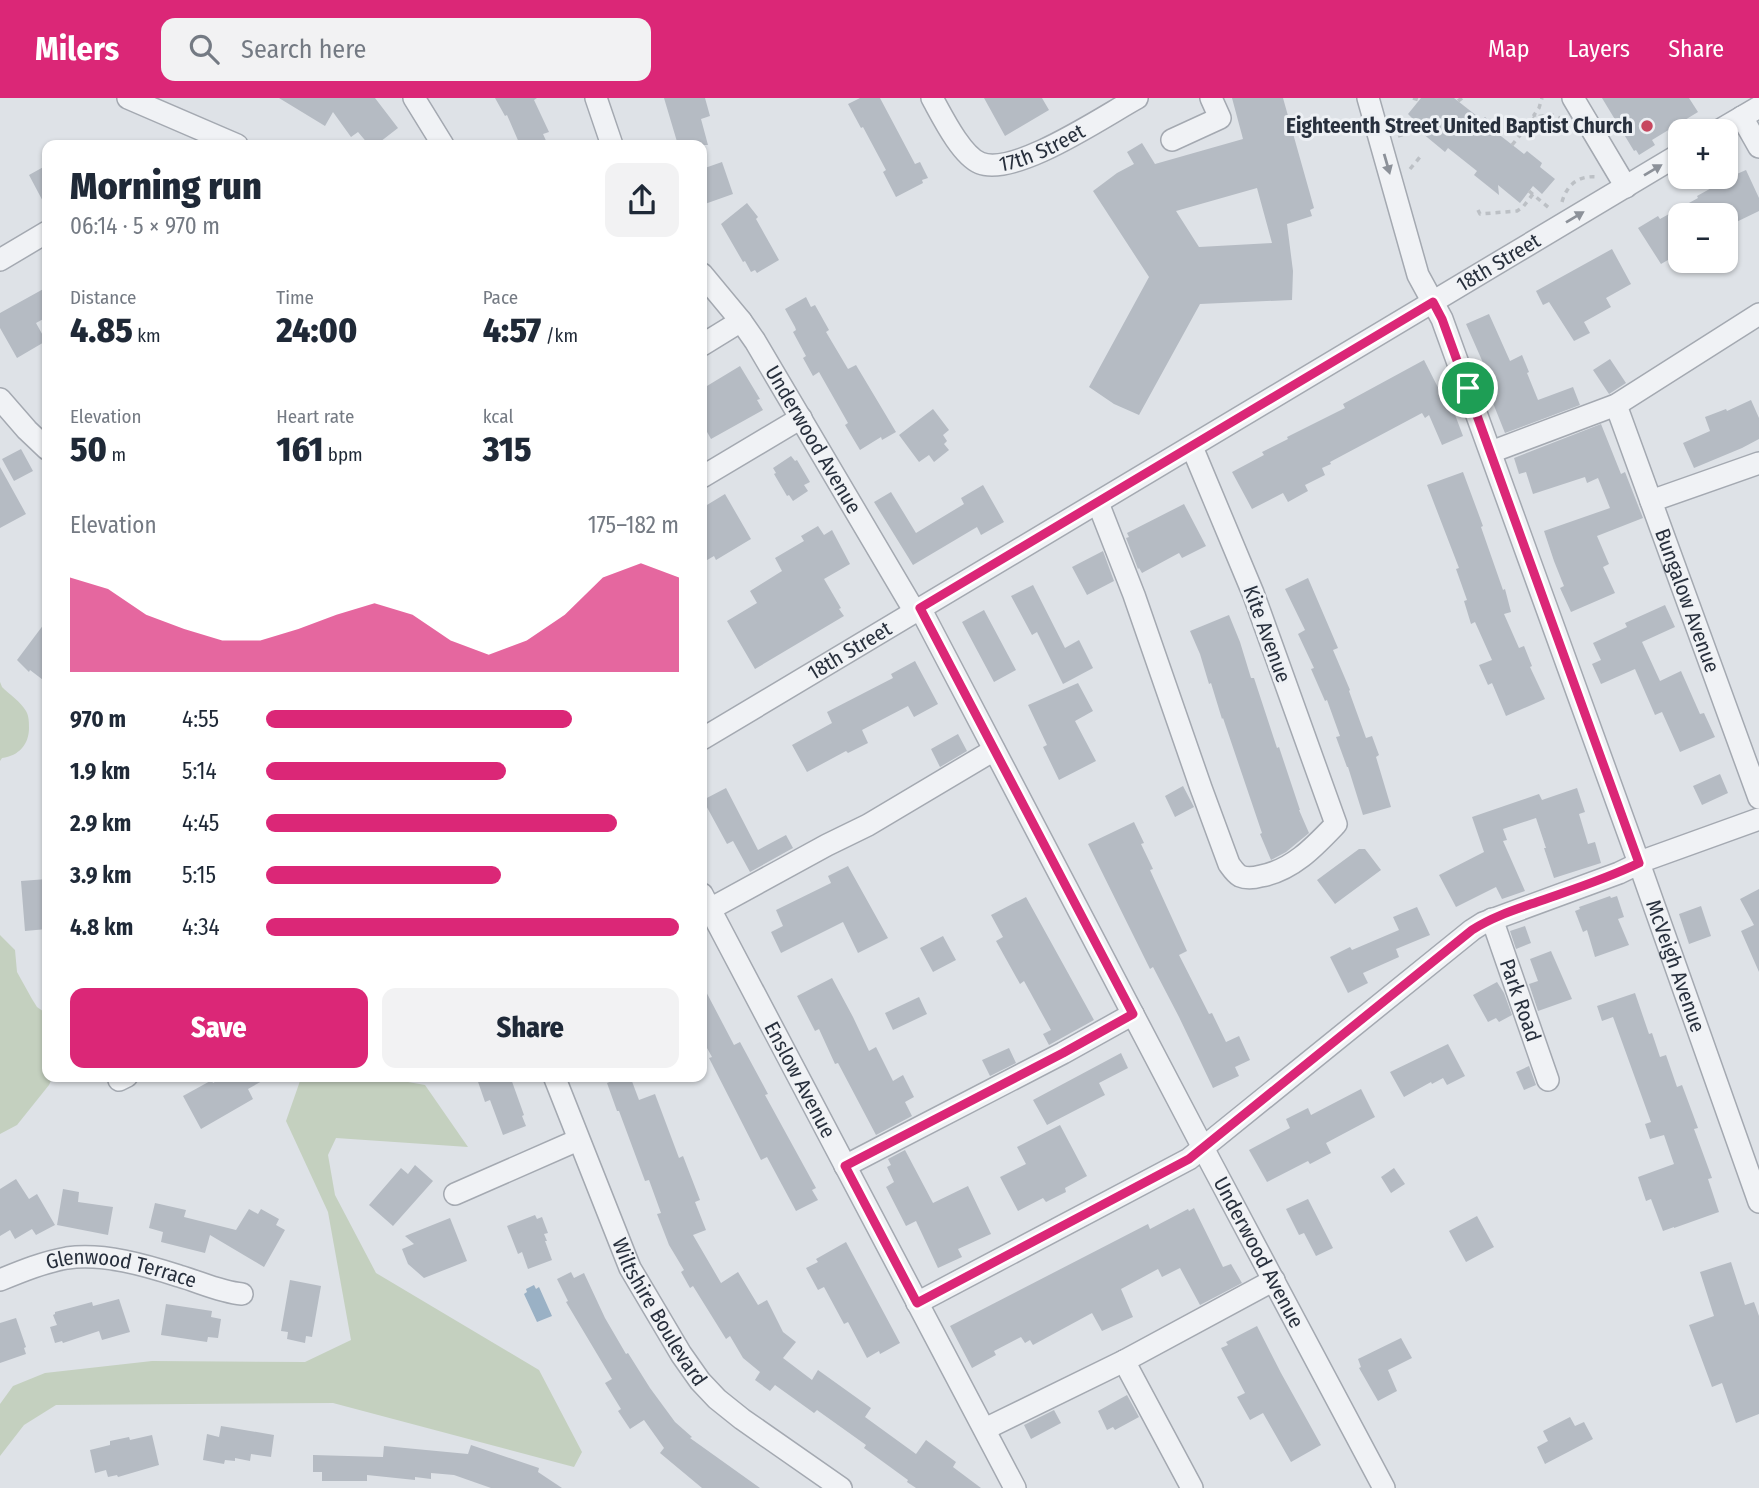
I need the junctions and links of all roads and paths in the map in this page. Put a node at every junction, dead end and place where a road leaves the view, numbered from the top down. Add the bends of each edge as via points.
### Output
1 (128, 98) edge
2 (414, 98) edge
3 (596, 98) edge
4 (932, 98) edge
5 (1137, 98) edge
6 (1211, 98) edge
7 (1368, 98) edge
8 (1413, 98) edge
9 (1542, 98) edge
10 (1573, 98) edge
11 (1419, 100) dead end
12 (1748, 109) edge
13 (1535, 117) junction
14 (1564, 120) dead end
15 (1415, 122) dead end
16 (1398, 136) dead end
17 (202, 139) edge
18 (440, 140) edge
19 (610, 140) edge
20 (1172, 140) dead end
21 (1513, 145) dead end
22 (1759, 148) edge
23 (1420, 157) dead end
24 (1668, 161) edge
25 (1408, 172) dead end
26 (1598, 177) dead end
27 (1626, 187) junction
28 (1561, 207) dead end
29 (1549, 208) dead end
30 (1478, 210) dead end
31 (42, 235) edge
32 (0, 260) edge
33 (707, 280) edge
34 (1433, 302) junction
35 (1759, 314) edge
36 (741, 321) junction
37 (707, 342) edge
38 (0, 399) edge
39 (1616, 405) junction
40 (801, 418) junction
41 (42, 444) edge
42 (1192, 447) junction
43 (1490, 452) junction
44 (1759, 463) edge
45 (707, 474) edge
46 (1651, 501) junction
47 (1098, 503) junction
48 (918, 610) junction
49 (707, 736) edge
50 (994, 750) junction
51 (1759, 798) edge
52 (1759, 820) edge
53 (1639, 863) junction
54 (707, 902) edge
55 (707, 904) edge
56 (1492, 919) junction
57 (1133, 1014) junction
58 (1548, 1080) dead end
59 (556, 1082) edge
60 (578, 1140) junction
61 (1203, 1148) junction
62 (845, 1166) junction
63 (455, 1194) dead end
64 (1759, 1202) edge
65 (0, 1280) edge
66 (1274, 1280) junction
67 (242, 1294) dead end
68 (917, 1303) junction
69 (1124, 1361) junction
70 (985, 1429) junction
71 (841, 1488) edge
72 (1015, 1488) edge
73 (1192, 1488) edge
74 (1384, 1488) edge

1 - 17 street
2 - 18 street
3 - 19 street
4 - 5 street, 17th Street via 967,153 978,163 995,166 1032,156
6 - 20 street via 1220,118
7 -> 34 street, McVeigh Avenue via 1418,275
8 - 11 path
9 - 13 path
10 - 27 street
12 - 22 street
13 - 14 path via 1552,115
13 - 21 path
15 - 16 path
23 - 25 path
27 -> 24 street, 18th Street
26 - 28 path via 1572,183
34 -> 27 street, 18th Street
29 - 30 path via 1531,193 1517,211 1480,214
31 - 32 street
33 - 36 street, Underwood Avenue
34 - 42 street, 18th Street
34 - 43 street, McVeigh Avenue
35 - 39 street
36 - 37 street
36 - 40 street, Underwood Avenue
38 - 41 street
39 - 43 street
39 - 46 street, Bungalow Avenue
40 - 45 street
40 - 48 street, Underwood Avenue
42 - 47 street, 18th Street
42 - 47 street, Kite Avenue via 1253,593 1336,824 1288,866 1253,878 1242,877 1229,864
43 - 53 street, McVeigh Avenue
44 - 46 street
46 - 51 street, Bungalow Avenue
47 - 48 street, 18th Street
48 - 49 street, 18th Street
48 - 50 street, Underwood Avenue
50 - 54 street via 868,825
50 - 57 street, Underwood Avenue
52 - 53 street
53 - 56 street
53 - 64 street, McVeigh Avenue
55 - 62 street, Enslow Avenue
56 - 58 street, Park Road
56 - 61 street via 1472,930
57 - 61 street, Underwood Avenue
57 - 62 street
59 - 60 street, Wiltshire Boulevard
60 - 63 street
60 - 71 street, Wiltshire Boulevard via 630,1268 700,1381 743,1419
61 - 66 street, Underwood Avenue
61 - 68 street via 1179,1165
62 - 68 street, Enslow Avenue
65 - 67 street, Glenwood Terrace via 52,1261 87,1257 134,1264
66 - 69 street
66 - 74 street, Underwood Avenue
68 - 70 street, Enslow Avenue
69 - 70 street
69 - 73 street
70 - 72 street, Enslow Avenue

